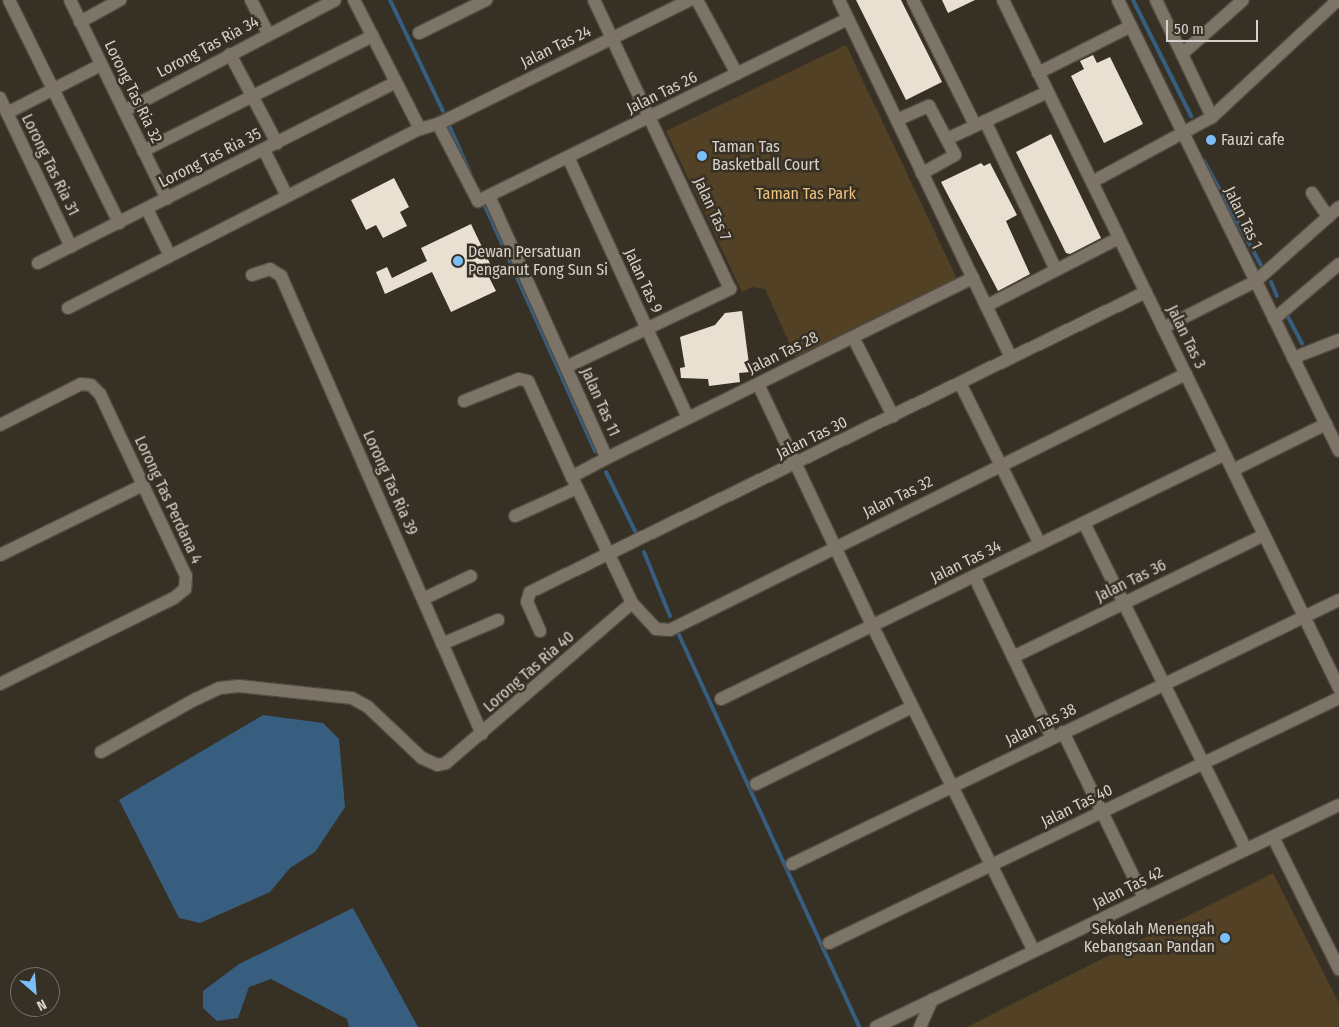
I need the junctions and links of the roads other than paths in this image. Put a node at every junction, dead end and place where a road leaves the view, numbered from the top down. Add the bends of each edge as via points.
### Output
1 (9, 0) edge
2 (70, 0) edge
3 (120, 0) edge
4 (251, 0) edge
5 (335, 0) edge
6 (354, 0) edge
7 (486, 0) edge
8 (594, 0) edge
9 (690, 0) edge
10 (697, 0) edge
11 (839, 0) edge
12 (913, 0) edge
13 (1003, 0) edge
14 (1118, 0) edge
15 (1243, 0) edge
16 (1338, 0) edge
17 (1159, 1) edge
18 (848, 19) junction
19 (80, 22) junction
20 (1131, 26) junction
21 (419, 33) dead end
22 (268, 34) junction
23 (373, 36) junction
24 (611, 38) junction
25 (230, 54) junction
26 (1182, 54) junction
27 (101, 65) junction
28 (1038, 73) junction
29 (737, 74) junction
30 (396, 82) junction
31 (52, 89) junction
32 (1048, 92) junction
33 (251, 97) junction
34 (0, 98) edge
35 (124, 111) junction
36 (7, 113) junction
37 (650, 117) junction
38 (1212, 117) junction
39 (897, 120) junction
40 (980, 123) junction
41 (438, 124) junction
42 (420, 129) junction
43 (1184, 135) junction
44 (947, 139) junction
45 (277, 142) junction
46 (264, 150) junction
47 (144, 152) junction
48 (568, 156) junction
49 (922, 173) junction
50 (1092, 182) junction
51 (1312, 193) dead end
52 (287, 196) junction
53 (489, 196) junction
54 (167, 199) junction
55 (1339, 207) edge
56 (147, 209) junction
57 (1328, 217) junction
58 (119, 223) junction
59 (1119, 238) junction
60 (71, 247) junction
61 (170, 256) junction
62 (38, 263) dead end
63 (1339, 264) edge
64 (1056, 270) junction
65 (252, 275) dead end
66 (973, 278) junction
67 (1256, 281) junction
68 (1146, 292) junction
69 (986, 306) junction
70 (68, 308) dead end
71 (1274, 319) junction
72 (647, 328) junction
73 (1163, 328) junction
74 (853, 337) junction
75 (1339, 340) edge
76 (1011, 358) junction
77 (1294, 358) junction
78 (566, 367) junction
79 (1186, 374) junction
80 (960, 383) junction
81 (758, 384) junction
82 (464, 401) dead end
83 (893, 416) junction
84 (688, 418) junction
85 (1326, 424) junction
86 (0, 425) edge
87 (1339, 450) edge
88 (1225, 454) junction
89 (607, 458) junction
90 (796, 464) junction
91 (1000, 465) junction
92 (1233, 470) junction
93 (574, 483) junction
94 (142, 485) junction
95 (515, 516) dead end
96 (1084, 523) junction
97 (1264, 535) junction
98 (1040, 544) junction
99 (836, 545) junction
100 (0, 554) edge
101 (609, 555) junction
102 (471, 576) dead end
103 (974, 576) junction
104 (423, 599) junction
105 (1339, 600) edge
106 (1127, 602) junction
107 (632, 603) junction
108 (1304, 616) junction
109 (498, 620) dead end
110 (872, 625) junction
111 (540, 631) dead end
112 (442, 644) junction
113 (1013, 657) junction
114 (1166, 683) junction
115 (0, 684) edge
116 (1339, 688) edge
117 (1339, 698) edge
118 (721, 699) dead end
119 (912, 707) junction
120 (482, 734) junction
121 (1058, 735) junction
122 (101, 752) dead end
123 (1204, 762) junction
124 (756, 784) dead end
125 (952, 786) junction
126 (1339, 805) edge
127 (1102, 812) junction
128 (1273, 836) junction
129 (1246, 849) junction
130 (792, 864) dead end
131 (992, 865) junction
132 (1144, 898) junction
133 (829, 943) dead end
134 (1034, 951) junction
135 (1339, 969) edge
136 (932, 1000) junction
137 (876, 1027) edge
138 (920, 1027) edge

1 - 31 street
2 - 19 street, Lorong Tas Ria 32
3 - 19 street
4 - 22 street
5 - 22 street, Lorong Tas Ria 34
6 - 23 street
7 - 21 street
8 - 24 street, Jalan Tas 7
9 - 24 street, Jalan Tas 24
10 - 29 street
11 - 18 street
12 - 40 street
13 - 28 street, Jalan Tas 3
14 - 20 street, Jalan Tas 1
15 - 26 street
16 - 38 street
17 - 26 street
18 - 29 street, Jalan Tas 26
18 - 39 street
19 - 27 street, Lorong Tas Ria 32
20 - 28 street
20 - 43 street, Jalan Tas 1
22 - 25 street, Lorong Tas Ria 34
23 - 30 street
23 - 33 street
24 - 37 street, Jalan Tas 7
24 - 41 street, Jalan Tas 24
25 - 33 street
25 - 35 street, Lorong Tas Ria 34
26 - 38 street
27 - 31 street
27 - 35 street, Lorong Tas Ria 32
28 - 32 street, Jalan Tas 3
29 - 37 street, Jalan Tas 26
30 - 42 street
30 - 45 street, Lorong Tas Ria 35
31 - 36 street
31 - 58 street
32 - 40 street
32 - 50 street, Jalan Tas 3
33 - 45 street
33 - 47 street
34 - 36 street, Lorong Tas Ria 31
35 - 47 street, Lorong Tas Ria 32
36 - 60 street, Lorong Tas Ria 31
37 - 48 street, Jalan Tas 26
37 - 72 street, Jalan Tas 7 via 730,289
38 - 43 street
39 - 44 street via 929,106
39 - 49 street
40 - 44 street
40 - 64 street
41 - 42 street, Jalan Tas 24
41 - 53 street via 474,199
42 - 52 street, Jalan Tas 24
43 - 50 street
43 - 67 street, Jalan Tas 1
44 - 49 street via 954,158
45 - 46 street, Lorong Tas Ria 35
46 - 52 street
46 - 54 street, Lorong Tas Ria 35
47 - 54 street, Lorong Tas Ria 32
48 - 53 street, Jalan Tas 26
48 - 72 street, Jalan Tas 9
49 - 66 street
50 - 59 street, Jalan Tas 3
51 - 57 street
52 - 61 street, Jalan Tas 24
53 - 78 street, Jalan Tas 11
54 - 56 street, Lorong Tas Ria 35
55 - 57 street
56 - 58 street, Lorong Tas Ria 35
56 - 61 street
57 - 67 street
58 - 60 street, Lorong Tas Ria 35
59 - 64 street
59 - 68 street, Jalan Tas 3
60 - 62 street, Lorong Tas Ria 35
61 - 70 street, Jalan Tas 24
63 - 71 street
64 - 69 street
65 - 104 street, Lorong Tas Ria 39 via 270,269 281,276
66 - 69 street
66 - 74 street, Jalan Tas 28
67 - 71 street, Jalan Tas 1
67 - 73 street
68 - 73 street, Jalan Tas 3
68 - 76 street, Jalan Tas 30
69 - 76 street
71 - 77 street, Jalan Tas 1
72 - 78 street
72 - 84 street, Jalan Tas 9
73 - 79 street, Jalan Tas 3
74 - 81 street, Jalan Tas 28
74 - 83 street
75 - 77 street
76 - 80 street, Jalan Tas 30
77 - 85 street, Jalan Tas 1
78 - 89 street, Jalan Tas 11
79 - 88 street, Jalan Tas 3
79 - 91 street, Jalan Tas 32
80 - 83 street, Jalan Tas 30
80 - 91 street
81 - 84 street, Jalan Tas 28
81 - 90 street
82 - 93 street via 519,379 528,381
83 - 90 street, Jalan Tas 30
84 - 89 street, Jalan Tas 28
85 - 87 street, Jalan Tas 1
85 - 92 street
86 - 94 street, Lorong Tas Perdana 4 via 81,384 91,385 100,394
88 - 92 street, Jalan Tas 3
88 - 96 street, Jalan Tas 34
89 - 93 street, Jalan Tas 11
90 - 99 street
90 - 101 street, Jalan Tas 30
91 - 98 street
91 - 99 street, Jalan Tas 32
92 - 97 street, Jalan Tas 3
93 - 95 street, Jalan Tas 11
93 - 101 street
94 - 100 street
94 - 115 street, Lorong Tas Perdana 4 via 186,576 185,589 174,598
96 - 98 street, Jalan Tas 34
96 - 106 street
97 - 106 street, Jalan Tas 36
97 - 108 street, Jalan Tas 3
98 - 103 street, Jalan Tas 34
99 - 107 street, Jalan Tas 32 via 670,630 656,629
99 - 110 street
101 - 107 street
101 - 111 street, Jalan Tas 30 via 526,596
102 - 104 street
103 - 110 street, Jalan Tas 34
103 - 113 street
104 - 112 street, Lorong Tas Ria 39
105 - 108 street, Jalan Tas 38
106 - 113 street, Jalan Tas 36
106 - 114 street
107 - 120 street, Lorong Tas Ria 40
108 - 114 street, Jalan Tas 38
108 - 116 street, Jalan Tas 3
109 - 112 street
110 - 118 street, Jalan Tas 34
110 - 119 street
112 - 120 street, Lorong Tas Ria 39
113 - 121 street
114 - 121 street, Jalan Tas 38
114 - 123 street
117 - 123 street, Jalan Tas 40
119 - 124 street
119 - 125 street
120 - 122 street, Lorong Tas Ria 40 via 446,763 431,763 368,706 352,698 239,686 220,688 196,699
121 - 125 street, Jalan Tas 38
121 - 127 street
123 - 127 street, Jalan Tas 40
123 - 129 street
125 - 130 street, Jalan Tas 38
125 - 131 street
126 - 128 street, Jalan Tas 42
127 - 131 street, Jalan Tas 40
127 - 132 street
128 - 129 street, Jalan Tas 42
128 - 135 street
129 - 132 street, Jalan Tas 42
131 - 133 street, Jalan Tas 40
131 - 134 street
132 - 134 street, Jalan Tas 42
134 - 136 street, Jalan Tas 42
136 - 137 street, Jalan Tas 42
136 - 138 street

